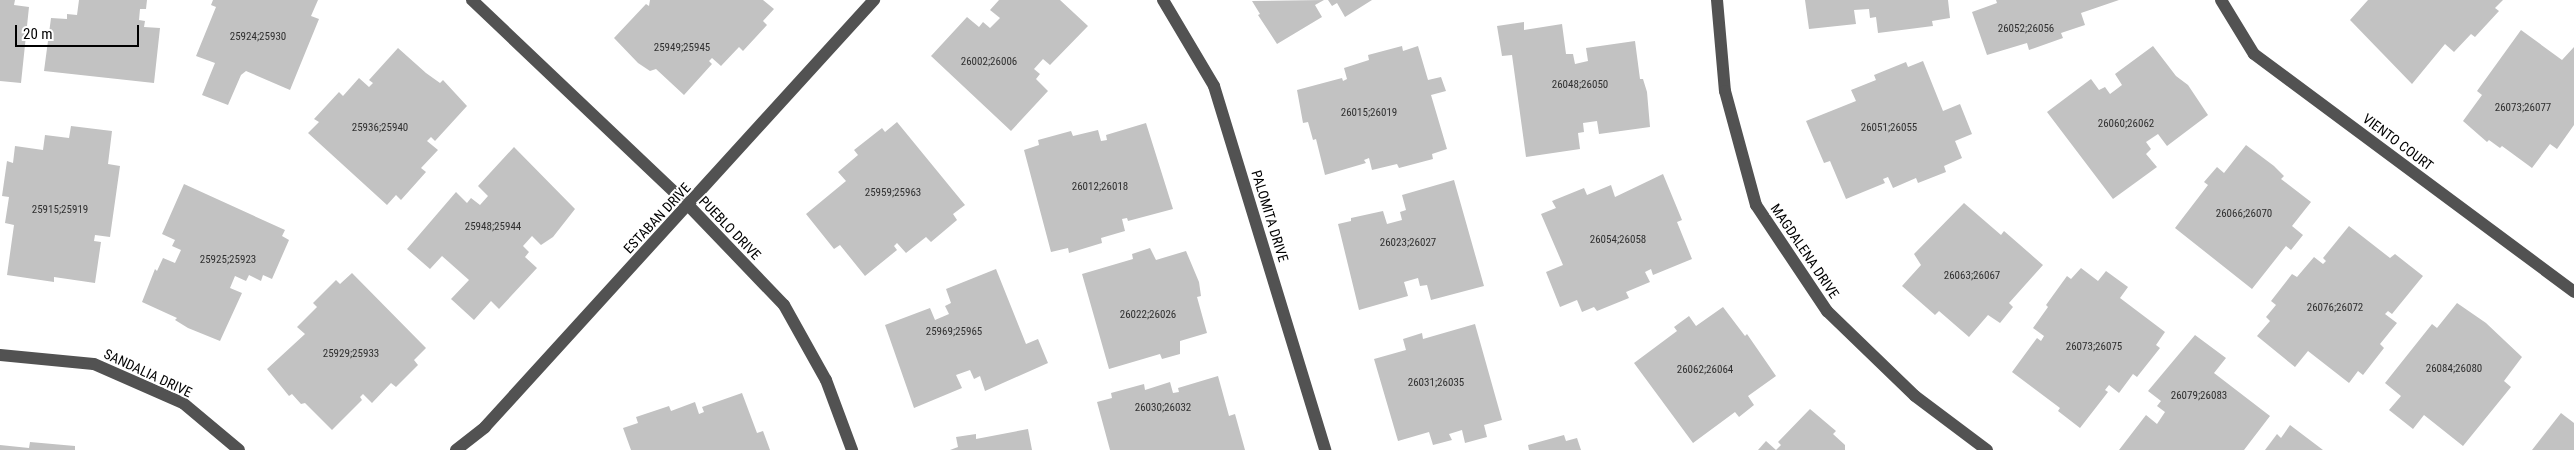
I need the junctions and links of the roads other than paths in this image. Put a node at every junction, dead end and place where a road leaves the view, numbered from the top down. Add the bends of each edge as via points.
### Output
1 (472, 0) edge
2 (874, 0) edge
3 (1163, 0) edge
4 (1717, 0) edge
5 (2221, 0) edge
6 (689, 206) junction
7 (2574, 292) edge
8 (0, 355) edge
9 (239, 450) edge
10 (456, 450) edge
11 (852, 450) edge
12 (1325, 450) edge
13 (1987, 450) edge

1 - 6 street, PUEBLO DRIVE
2 - 6 street, ESTABAN DRIVE
3 - 12 street, PALOMITA DRIVE via 1214,86
4 - 13 street, MAGDALENA DRIVE via 1725,91 1756,206 1828,312 1915,396
5 - 7 street, VIENTO COURT via 2254,54
6 - 10 street, ESTABAN DRIVE via 485,428
6 - 11 street, PUEBLO DRIVE via 784,305 826,380
8 - 9 street, SANDALIA DRIVE via 94,364 184,403

